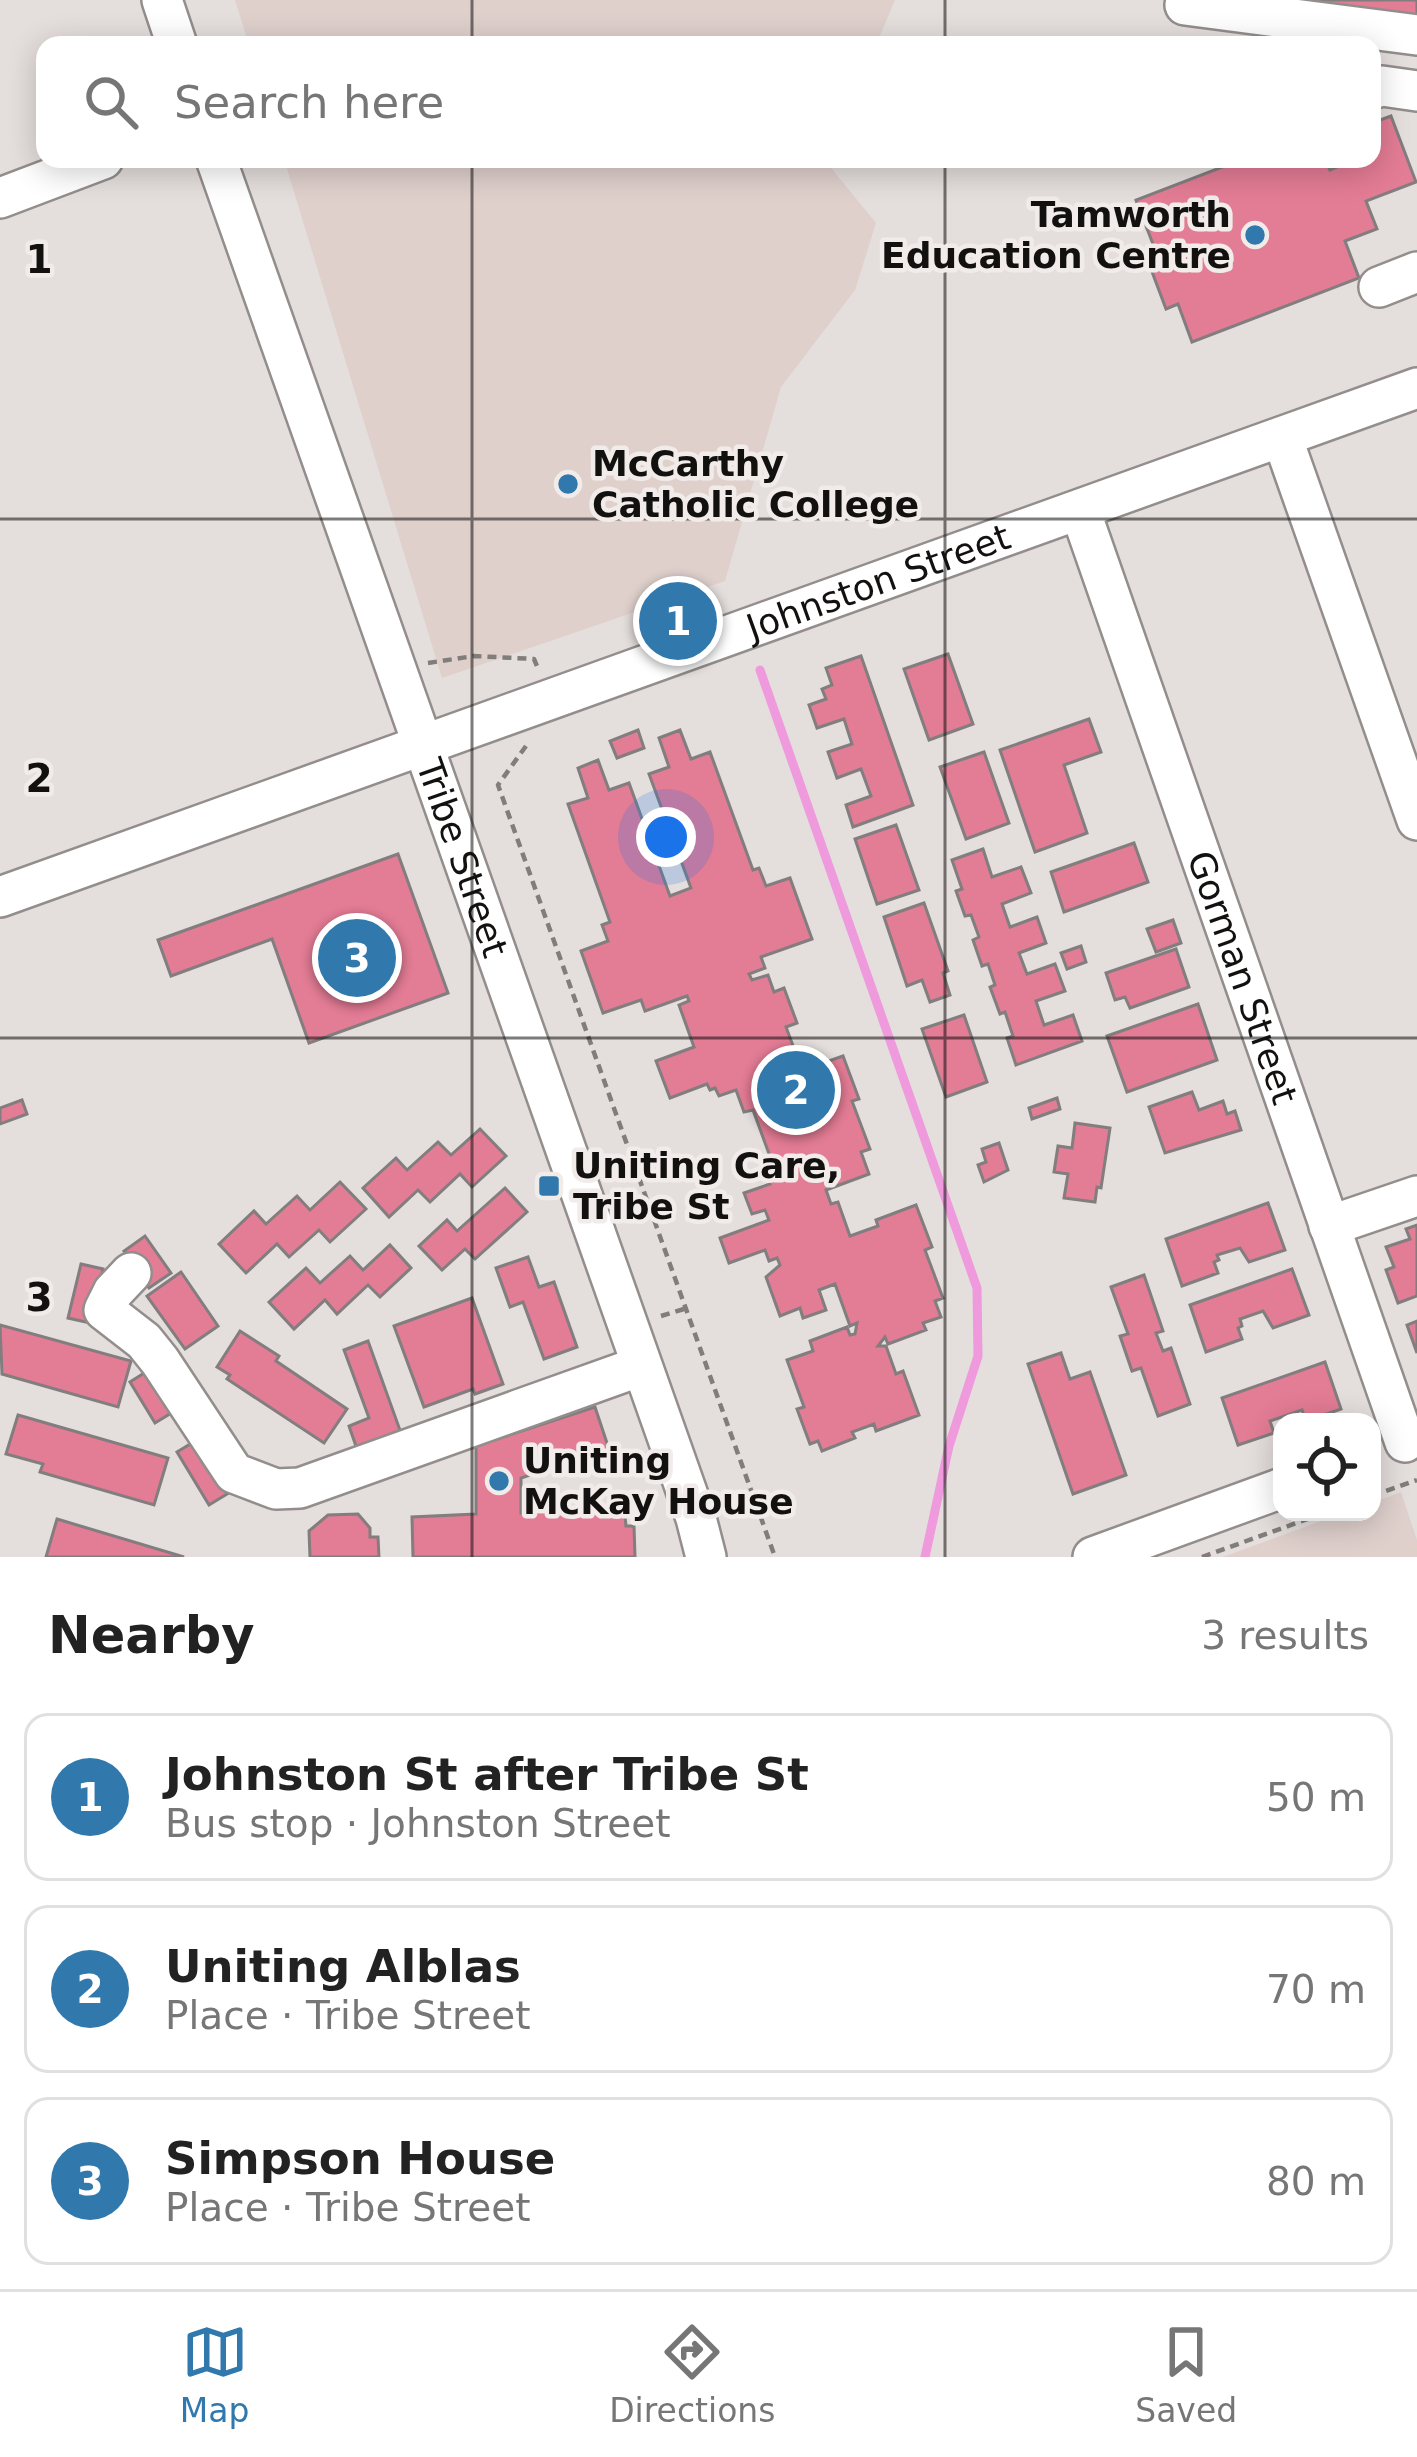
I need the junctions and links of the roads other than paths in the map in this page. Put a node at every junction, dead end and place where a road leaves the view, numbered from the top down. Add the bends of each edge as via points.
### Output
1 (162, 0) edge
2 (1185, 5) dead end
3 (1417, 35) edge
4 (174, 36) edge
5 (1381, 86) edge
6 (1417, 91) edge
7 (79, 168) edge
8 (219, 168) edge
9 (0, 198) edge
10 (1417, 272) edge
11 (1379, 287) dead end
12 (1417, 388) edge
13 (1282, 436) junction
14 (1080, 510) junction
15 (422, 746) junction
16 (1417, 820) edge
17 (0, 897) edge
18 (1417, 1196) edge
19 (1329, 1226) junction
20 (131, 1273) dead end
21 (641, 1366) junction
22 (1403, 1454) edge
23 (1273, 1491) edge
24 (706, 1557) edge
25 (1093, 1557) edge

1 - 4 street
2 - 3 street
5 - 6 street
7 - 9 street
8 - 15 street, Tribe Street
10 - 11 street
12 - 13 street, Johnston Street
13 - 14 street, Johnston Street
13 - 16 street
14 - 15 street, Johnston Street
14 - 19 street, Gorman Street
15 - 17 street, Johnston Street
15 - 21 street, Tribe Street
18 - 19 street
19 - 22 street, Gorman Street
20 - 21 street via 104,1310 160,1361 233,1473 276,1489 300,1488
21 - 24 street, Tribe Street
23 - 25 street

